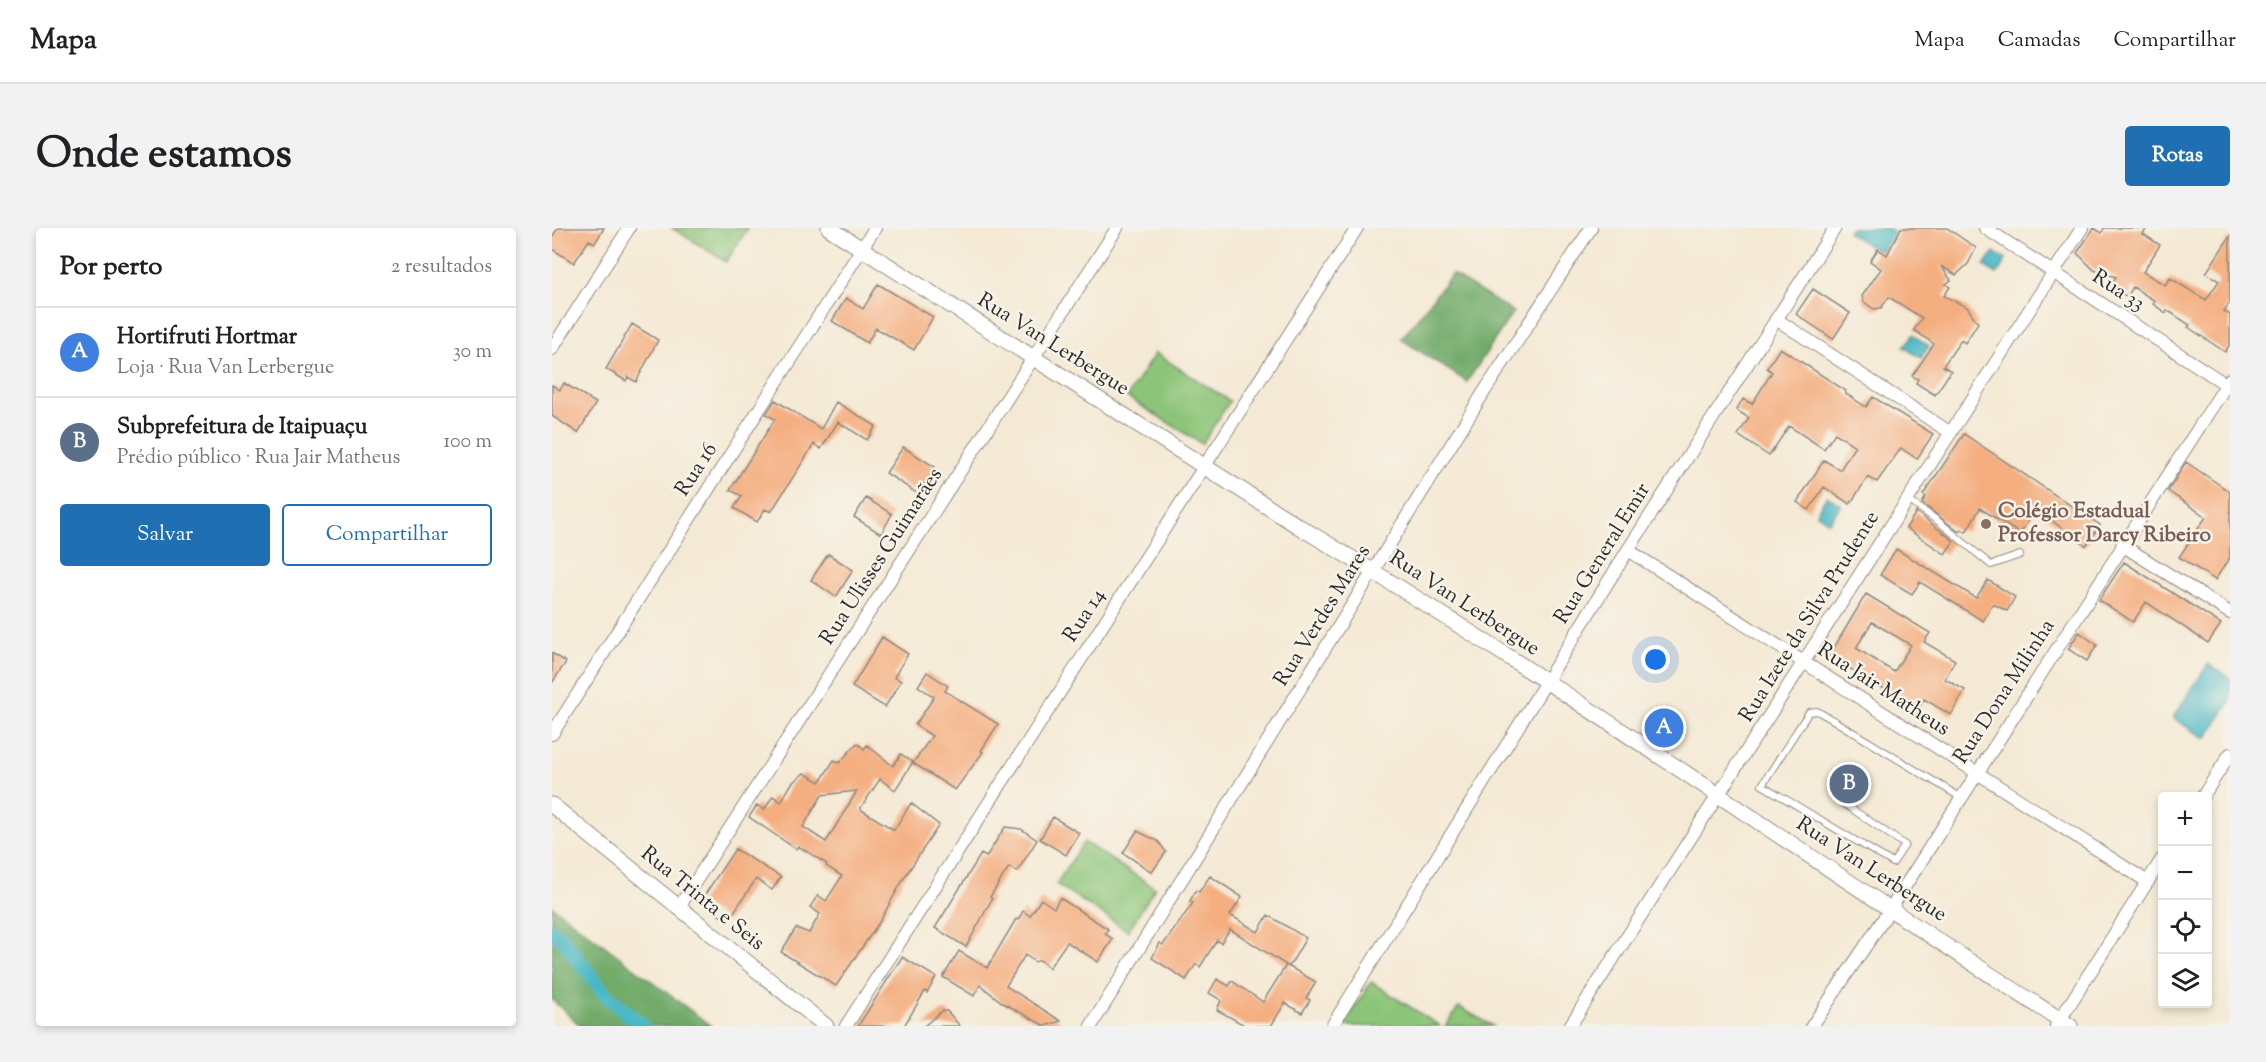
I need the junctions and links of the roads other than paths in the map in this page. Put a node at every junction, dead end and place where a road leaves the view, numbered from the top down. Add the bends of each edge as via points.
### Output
1 (629, 228) edge
2 (829, 228) edge
3 (875, 228) edge
4 (1118, 228) edge
5 (1357, 228) edge
6 (1592, 228) edge
7 (1835, 228) edge
8 (1985, 228) edge
9 (2082, 228) edge
10 (861, 249) junction
11 (2053, 273) junction
12 (1776, 319) junction
13 (552, 349) edge
14 (1034, 358) junction
15 (2229, 383) edge
16 (1951, 433) junction
17 (1204, 466) junction
18 (1908, 500) junction
19 (2122, 545) junction
20 (1628, 550) junction
21 (2020, 555) dead end
22 (1374, 571) junction
23 (2230, 613) edge
24 (1804, 663) junction
25 (1546, 682) junction
26 (552, 734) edge
27 (2230, 754) edge
28 (1977, 773) junction
29 (2206, 792) edge
30 (1720, 795) junction
31 (1960, 797) junction
32 (1840, 801) dead end
33 (552, 805) edge
34 (2158, 867) edge
35 (2148, 882) junction
36 (680, 906) junction
37 (1891, 908) junction
38 (2062, 1024) edge
39 (826, 1026) edge
40 (846, 1026) edge
41 (1091, 1026) edge
42 (1332, 1026) edge
43 (1570, 1026) edge
44 (1812, 1026) edge

1 - 13 street
2 - 10 street, Rua Van Lerbergue
3 - 10 street, Rua 16
4 - 14 street, Rua Ulisses Guimarães
5 - 17 street, Rua 14
6 - 22 street, Rua Verdes Mares
7 - 12 street, Rua General Emir
8 - 11 street, Rua 33
9 - 11 street, Rua Izete da Silva Prudente
10 - 14 street, Rua Van Lerbergue
10 - 26 street, Rua 16
11 - 15 street, Rua 33
11 - 16 street, Rua Izete da Silva Prudente
12 - 16 street
12 - 20 street, Rua General Emir
14 - 17 street, Rua Van Lerbergue
14 - 36 street, Rua Ulisses Guimarães
15 - 19 street, Rua Dona Milinha
16 - 18 street, Rua Izete da Silva Prudente
17 - 22 street, Rua Van Lerbergue
17 - 40 street, Rua 14
18 - 21 lane via 1991,565
18 - 24 street, Rua Izete da Silva Prudente
19 - 23 street
19 - 28 street, Rua Dona Milinha
20 - 24 street, Rua Jair Matheus
20 - 25 street, Rua General Emir
22 - 25 street, Rua Van Lerbergue
22 - 41 street, Rua Verdes Mares
24 - 28 street, Rua Jair Matheus
24 - 30 street, Rua Izete da Silva Prudente
25 - 30 street, Rua Van Lerbergue
25 - 42 street, Rua General Emir
27 - 29 street
28 - 31 street, Rua Dona Milinha
28 - 35 street, Rua Jair Matheus
30 - 37 street, Rua Van Lerbergue
30 - 43 street, Rua Izete da Silva Prudente
31 - 32 lane via 1833,720 1816,711 1809,712 1762,785 1893,863 1905,845
31 - 37 street, Rua Dona Milinha
33 - 36 street, Rua Trinta e Seis
34 - 35 street
35 - 38 street
36 - 39 street, Rua Trinta e Seis
37 - 38 street, Rua Van Lerbergue
37 - 44 street, Rua Dona Milinha

